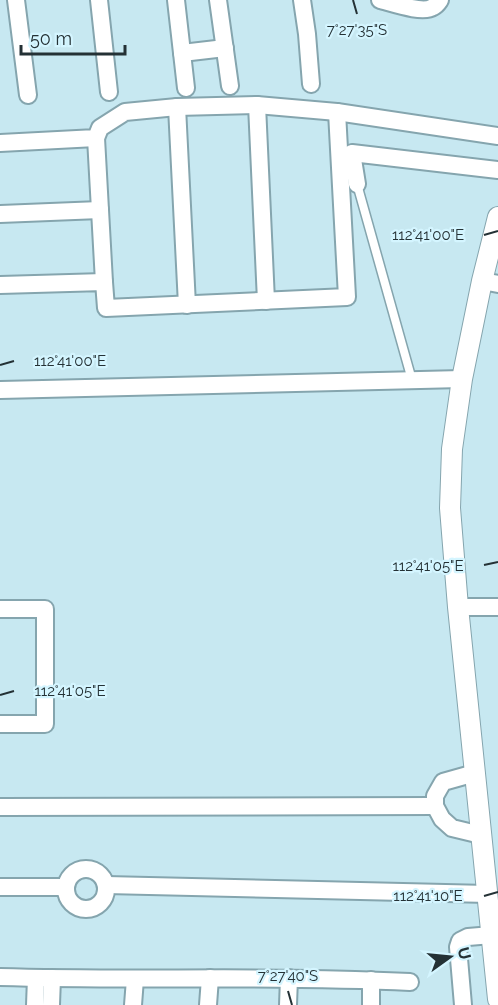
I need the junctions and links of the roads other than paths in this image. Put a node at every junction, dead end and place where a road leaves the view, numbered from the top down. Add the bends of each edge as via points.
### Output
1 (16, 0) edge
2 (99, 0) edge
3 (176, 0) edge
4 (219, 0) edge
5 (302, 0) edge
6 (380, 0) edge
7 (440, 0) edge
8 (225, 48) junction
9 (182, 53) junction
10 (311, 84) dead end
11 (230, 86) dead end
12 (186, 88) dead end
13 (109, 92) dead end
14 (28, 95) dead end
15 (257, 105) junction
16 (177, 107) junction
17 (337, 112) junction
18 (498, 136) edge
19 (96, 138) junction
20 (0, 143) edge
21 (498, 170) edge
22 (357, 184) joint
23 (100, 210) junction
24 (0, 214) edge
25 (498, 217) edge
26 (104, 282) junction
27 (490, 283) edge
28 (0, 285) edge
29 (266, 301) junction
30 (187, 305) junction
31 (462, 379) junction
32 (412, 380) junction
33 (0, 390) edge
34 (458, 607) junction
35 (498, 607) edge
36 (0, 609) edge
37 (0, 724) edge
38 (475, 773) junction
39 (435, 806) junction
40 (0, 807) edge
41 (481, 835) junction
42 (106, 885) junction
43 (0, 887) edge
44 (66, 887) junction
45 (488, 894) junction
46 (492, 935) junction
47 (496, 960) edge
48 (0, 977) edge
49 (44, 978) junction
50 (210, 978) junction
51 (290, 978) junction
52 (135, 979) junction
53 (371, 980) junction
54 (410, 982) dead end
55 (498, 999) edge
56 (35, 1005) edge
57 (51, 1005) edge
58 (133, 1005) edge
59 (208, 1005) edge
60 (288, 1005) edge
61 (371, 1005) edge
62 (463, 1005) edge

1 - 14 street
2 - 13 street
3 - 9 street
4 - 8 street
5 - 10 street
6 - 7 street via 424,10 433,8
8 - 9 street
8 - 11 street
9 - 12 street
15 - 16 street
15 - 17 street
15 - 29 street
16 - 19 street via 124,112 100,128
16 - 30 street
17 - 18 street
17 - 29 street via 347,297
19 - 20 street
19 - 23 street
21 - 22 street via 352,153
22 - 32 lane
23 - 24 street
23 - 26 street
25 - 27 street
26 - 28 street
26 - 30 street via 106,308
27 - 31 street
29 - 30 street
31 - 32 street
31 - 34 street via 452,449 450,508
32 - 33 street
34 - 35 street
34 - 38 street
36 - 37 street via 45,609 45,724
38 - 39 street via 443,782 435,796
38 - 41 street
39 - 40 street
39 - 41 street via 452,828
41 - 45 street
42 - 44 street via 97,872 81,869
42 - 44 street via 100,903 82,909 68,897
42 - 45 street
43 - 44 street
45 - 46 street
46 - 47 street
46 - 62 street via 460,941
47 - 55 street
48 - 49 street
49 - 52 street
49 - 56 street
49 - 57 street
50 - 51 street
50 - 52 street
50 - 59 street
51 - 53 street
51 - 60 street
52 - 58 street
53 - 54 street
53 - 61 street

